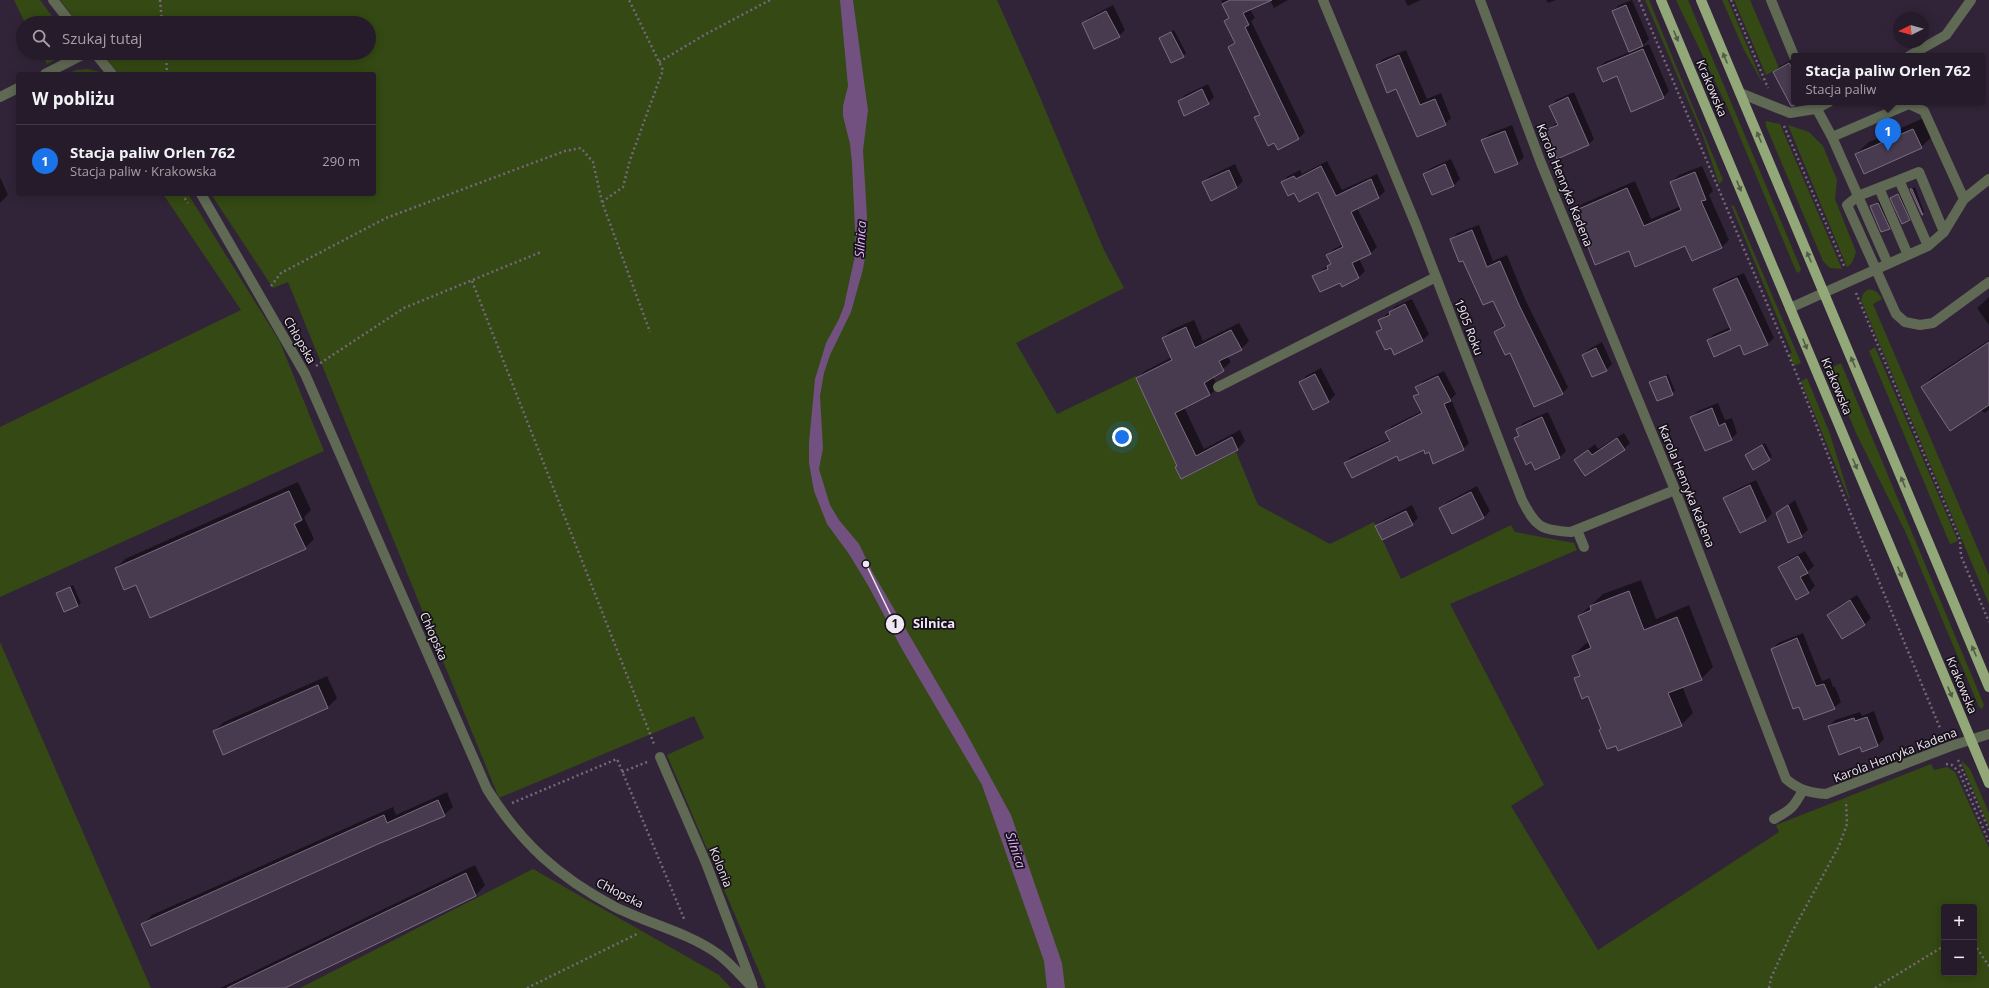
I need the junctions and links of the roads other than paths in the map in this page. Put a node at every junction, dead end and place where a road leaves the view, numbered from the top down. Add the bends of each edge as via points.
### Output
1 (53, 0) edge
2 (1323, 0) edge
3 (1480, 0) edge
4 (1661, 0) edge
5 (1701, 0) edge
6 (1771, 0) edge
7 (1971, 0) edge
8 (66, 16) edge
9 (1793, 53) edge
10 (1914, 53) edge
11 (72, 60) edge
12 (101, 60) edge
13 (48, 72) edge
14 (110, 72) edge
15 (16, 89) edge
16 (1740, 94) junction
17 (0, 97) edge
18 (1907, 105) edge
19 (1911, 105) edge
20 (1814, 106) edge
21 (1832, 137) junction
22 (1989, 179) edge
23 (1899, 180) junction
24 (1879, 188) junction
25 (202, 196) edge
26 (1858, 196) junction
27 (1964, 199) junction
28 (1944, 232) junction
29 (1928, 246) junction
30 (1908, 255) junction
31 (1888, 264) junction
32 (1876, 269) junction
33 (1436, 276) junction
34 (1989, 282) edge
35 (1824, 293) junction
36 (1790, 308) junction
37 (1218, 386) dead end
38 (1675, 490) junction
39 (1578, 530) junction
40 (1584, 547) dead end
41 (1989, 687) edge
42 (1989, 734) edge
43 (1970, 740) junction
44 (660, 757) road end
45 (1989, 783) edge
46 (1803, 790) junction
47 (1774, 819) dead end
48 (753, 988) edge

1 - 8 street
2 - 33 street, 1905 Roku
3 - 38 street, Karola Henryka Kadena via 1541,163
4 -> 36 main road, Krakowska
16 -> 5 main road, Krakowska
6 - 9 street
7 - 10 street via 1946,35
11 - 13 street
12 - 14 street
15 - 17 street
16 - 20 street via 1790,113
35 -> 16 main road, Krakowska
18 - 21 street
19 - 27 street via 1924,111
20 - 21 street
21 - 26 street
22 - 27 street
23 - 24 street
23 - 28 street via 1919,172
23 - 29 street
24 - 26 street
24 - 30 street
25 - 48 street, Chłopska via 305,374 487,789 499,808 526,842 576,884 616,907 693,940 718,954
26 - 31 street
26 - 32 street via 1847,205
27 - 28 street
28 - 29 street
29 - 30 street
30 - 31 street
31 - 32 street
32 - 34 street via 1896,314 1905,322 1920,325 1933,323
32 - 35 street
33 - 37 street
33 - 39 street, 1905 Roku via 1522,500 1532,519 1543,528 1555,531
35 - 36 street
41 -> 35 main road, Krakowska
36 -> 43 main road, Krakowska
38 - 39 street, 1905 Roku
38 - 46 street, Karola Henryka Kadena via 1786,779 1796,788
39 - 40 street
42 - 43 street, Karola Henryka Kadena
43 - 45 main road, Krakowska
43 - 46 street, Karola Henryka Kadena via 1843,789 1826,794
44 - 48 street, Kolonia via 706,863
46 - 47 street via 1795,806

